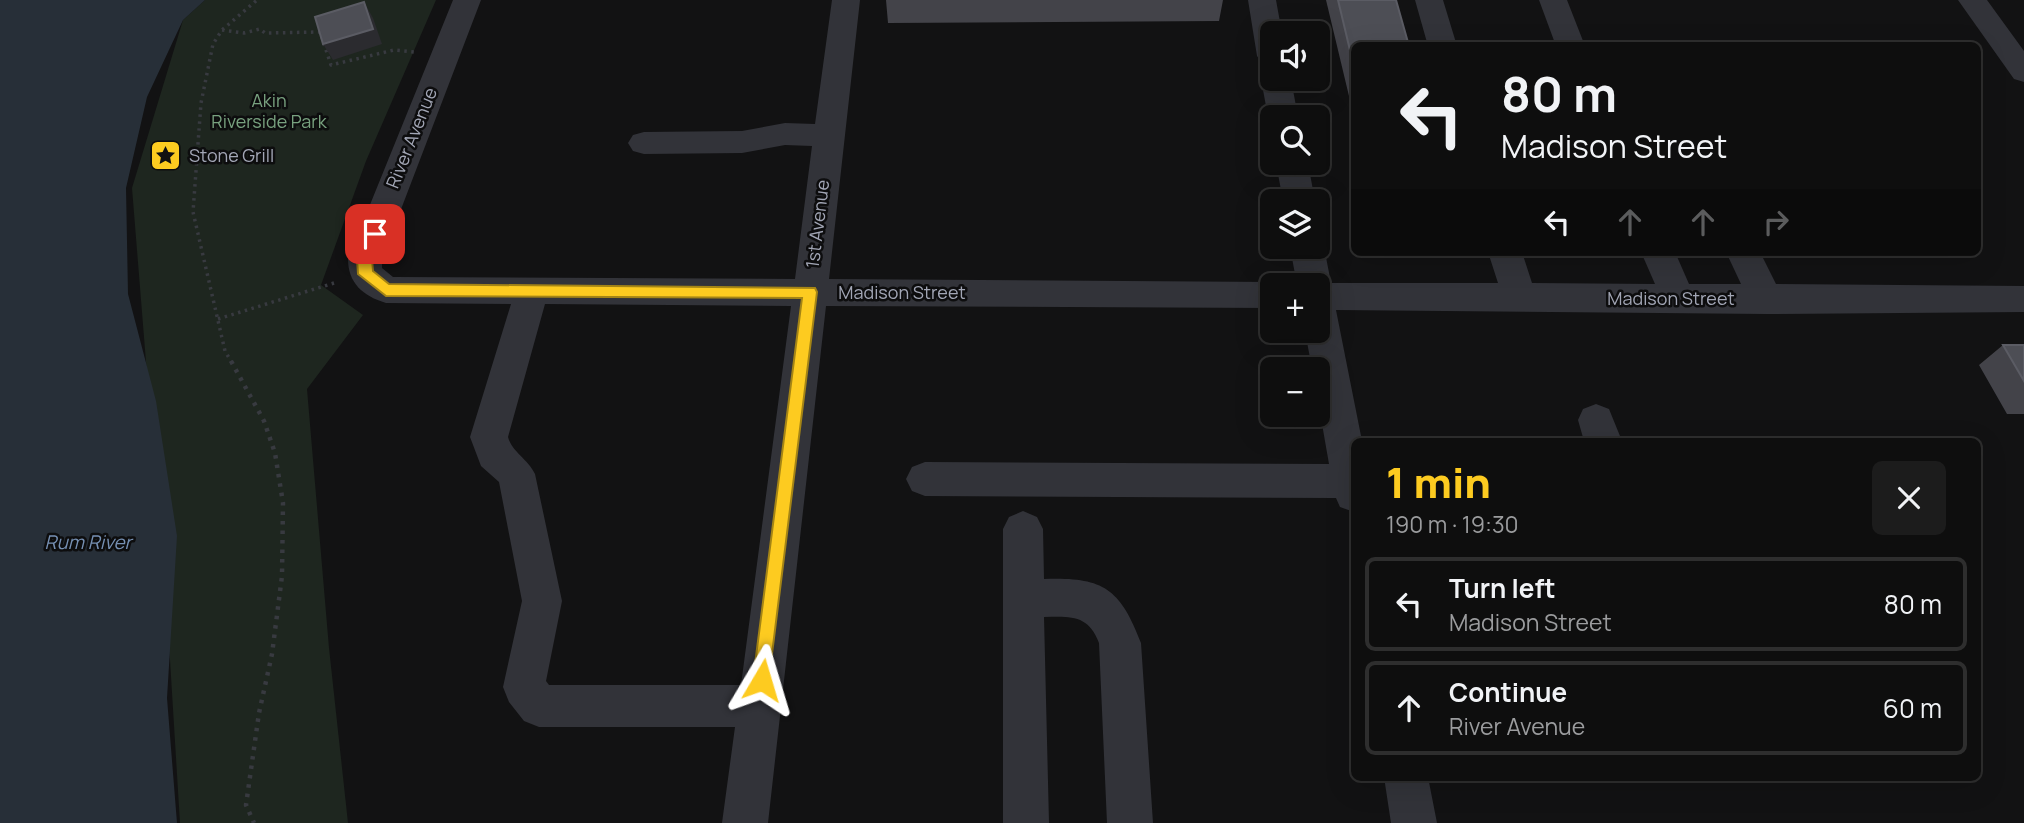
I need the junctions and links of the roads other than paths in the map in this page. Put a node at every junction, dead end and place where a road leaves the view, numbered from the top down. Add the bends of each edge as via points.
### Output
1 (467, 0) edge
2 (846, 0) edge
3 (1262, 0) edge
4 (1429, 0) edge
5 (1553, 0) edge
6 (1972, 0) edge
7 (1266, 21) edge
8 (1442, 42) edge
9 (1569, 42) edge
10 (2024, 72) edge
11 (829, 136) junction
12 (645, 143) dead end
13 (1506, 256) edge
14 (1660, 256) edge
15 (1745, 256) edge
16 (532, 290) junction
17 (810, 292) junction
18 (1260, 295) edge
19 (1330, 296) edge
20 (1519, 298) junction
21 (1678, 299) junction
22 (2024, 299) edge
23 (1766, 300) junction
24 (1325, 343) edge
25 (925, 478) dead end
26 (1351, 478) edge
27 (1351, 488) edge
28 (1023, 529) dead end
29 (1024, 598) junction
30 (758, 706) junction
31 (1407, 781) edge
32 (745, 823) edge
33 (1026, 823) edge
34 (1130, 823) edge
35 (1414, 823) edge

1 - 16 street, River Avenue via 365,259 366,274 386,290
2 - 11 street, 1st Avenue
3 - 7 street
4 - 8 street
5 - 9 street
6 - 10 street
11 - 12 street via 785,134 742,142
11 - 17 street, 1st Avenue
13 - 20 street
14 - 21 street
15 - 23 street
16 - 17 street, Madison Street
16 - 30 street via 489,437 494,455 516,474 542,601 524,687 539,706
17 - 18 street, Madison Street
17 - 30 street, 1st Avenue
19 - 20 street, Madison Street
20 - 21 street, Madison Street
21 - 23 street, Madison Street
22 - 23 street, Madison Street
24 - 26 street
25 - 27 street
28 - 29 street
29 - 33 street
29 - 34 street via 1089,599 1106,610 1115,626 1120,643
30 - 32 street, 1st Avenue
31 - 35 street

